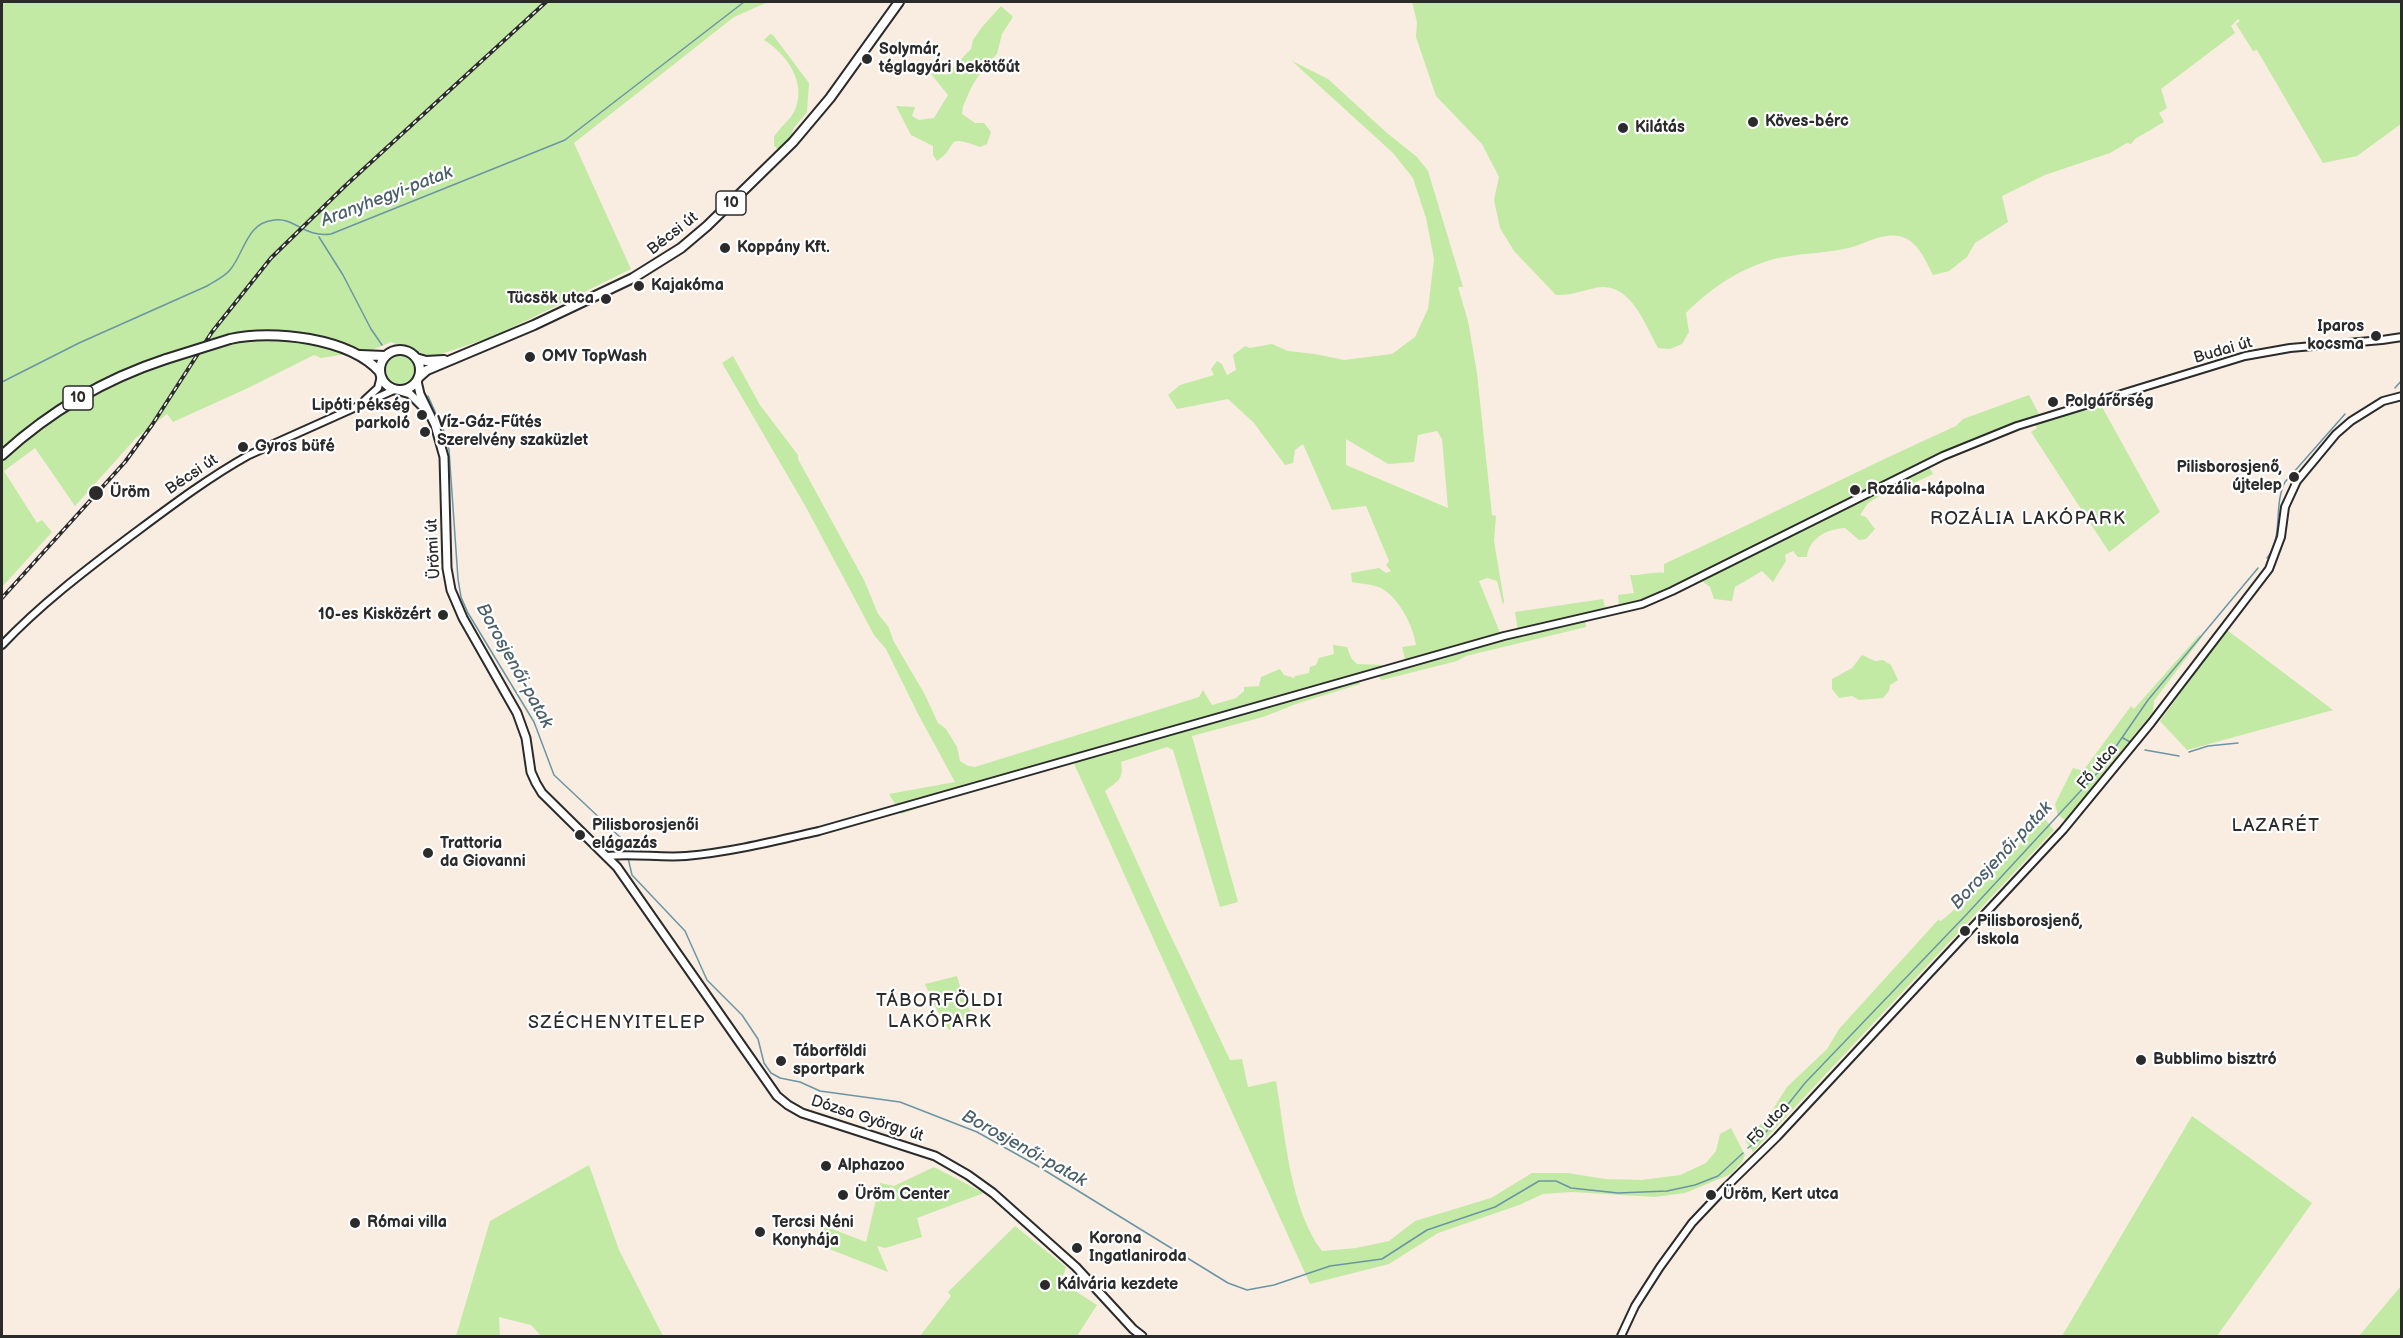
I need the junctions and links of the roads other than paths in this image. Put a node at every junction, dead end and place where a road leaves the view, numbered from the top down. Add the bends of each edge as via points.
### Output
1 (899, 2) edge
2 (2402, 337) edge
3 (356, 355) junction
4 (385, 356) junction
5 (416, 358) junction
6 (454, 359) junction
7 (380, 374) junction
8 (418, 379) junction
9 (397, 390) junction
10 (2402, 396) edge
11 (362, 403) junction
12 (427, 411) junction
13 (2, 455) edge
14 (2, 645) edge
15 (607, 856) junction
16 (1143, 1336) edge
17 (1621, 1336) edge

1 - 6 main road, Bécsi út / 10 via 793,142 692,240 633,278
2 - 15 street, Budai út via 2245,356 2055,413 1943,456 1642,604 1504,636 819,831 719,853
3 - 4 main road, 10
3 - 7 main road, 10
3 - 13 main road, 10, bridge via 314,340 282,335 230,339 132,372 76,399
4 - 5 main road, 10 via 403,350
4 - 7 main road
5 - 6 main road, Bécsi út / 10 via 430,362
5 - 8 main road via 420,367
6 - 8 main road, Bécsi út / 10 via 427,370
7 - 9 main road, 10 via 387,386
7 - 11 street, Bécsi út via 376,390
8 - 9 main road, 10 via 413,386
8 - 12 main road, Ürömi út
9 - 11 street, Bécsi út
9 - 12 main road, Ürömi út via 410,394
10 - 17 street, Fő utca via 2383,401 2336,434 2297,481 2285,507 2282,537 2269,569 2137,740 2063,830 1692,1223 1642,1296
11 - 14 street, Bécsi út via 249,455 210,479 77,576
12 - 15 main road, Ürömi út via 444,458 447,572 453,598 517,713 536,783
15 - 16 main road, Dózsa György út via 777,1096 802,1113 935,1156 968,1175 1076,1267

